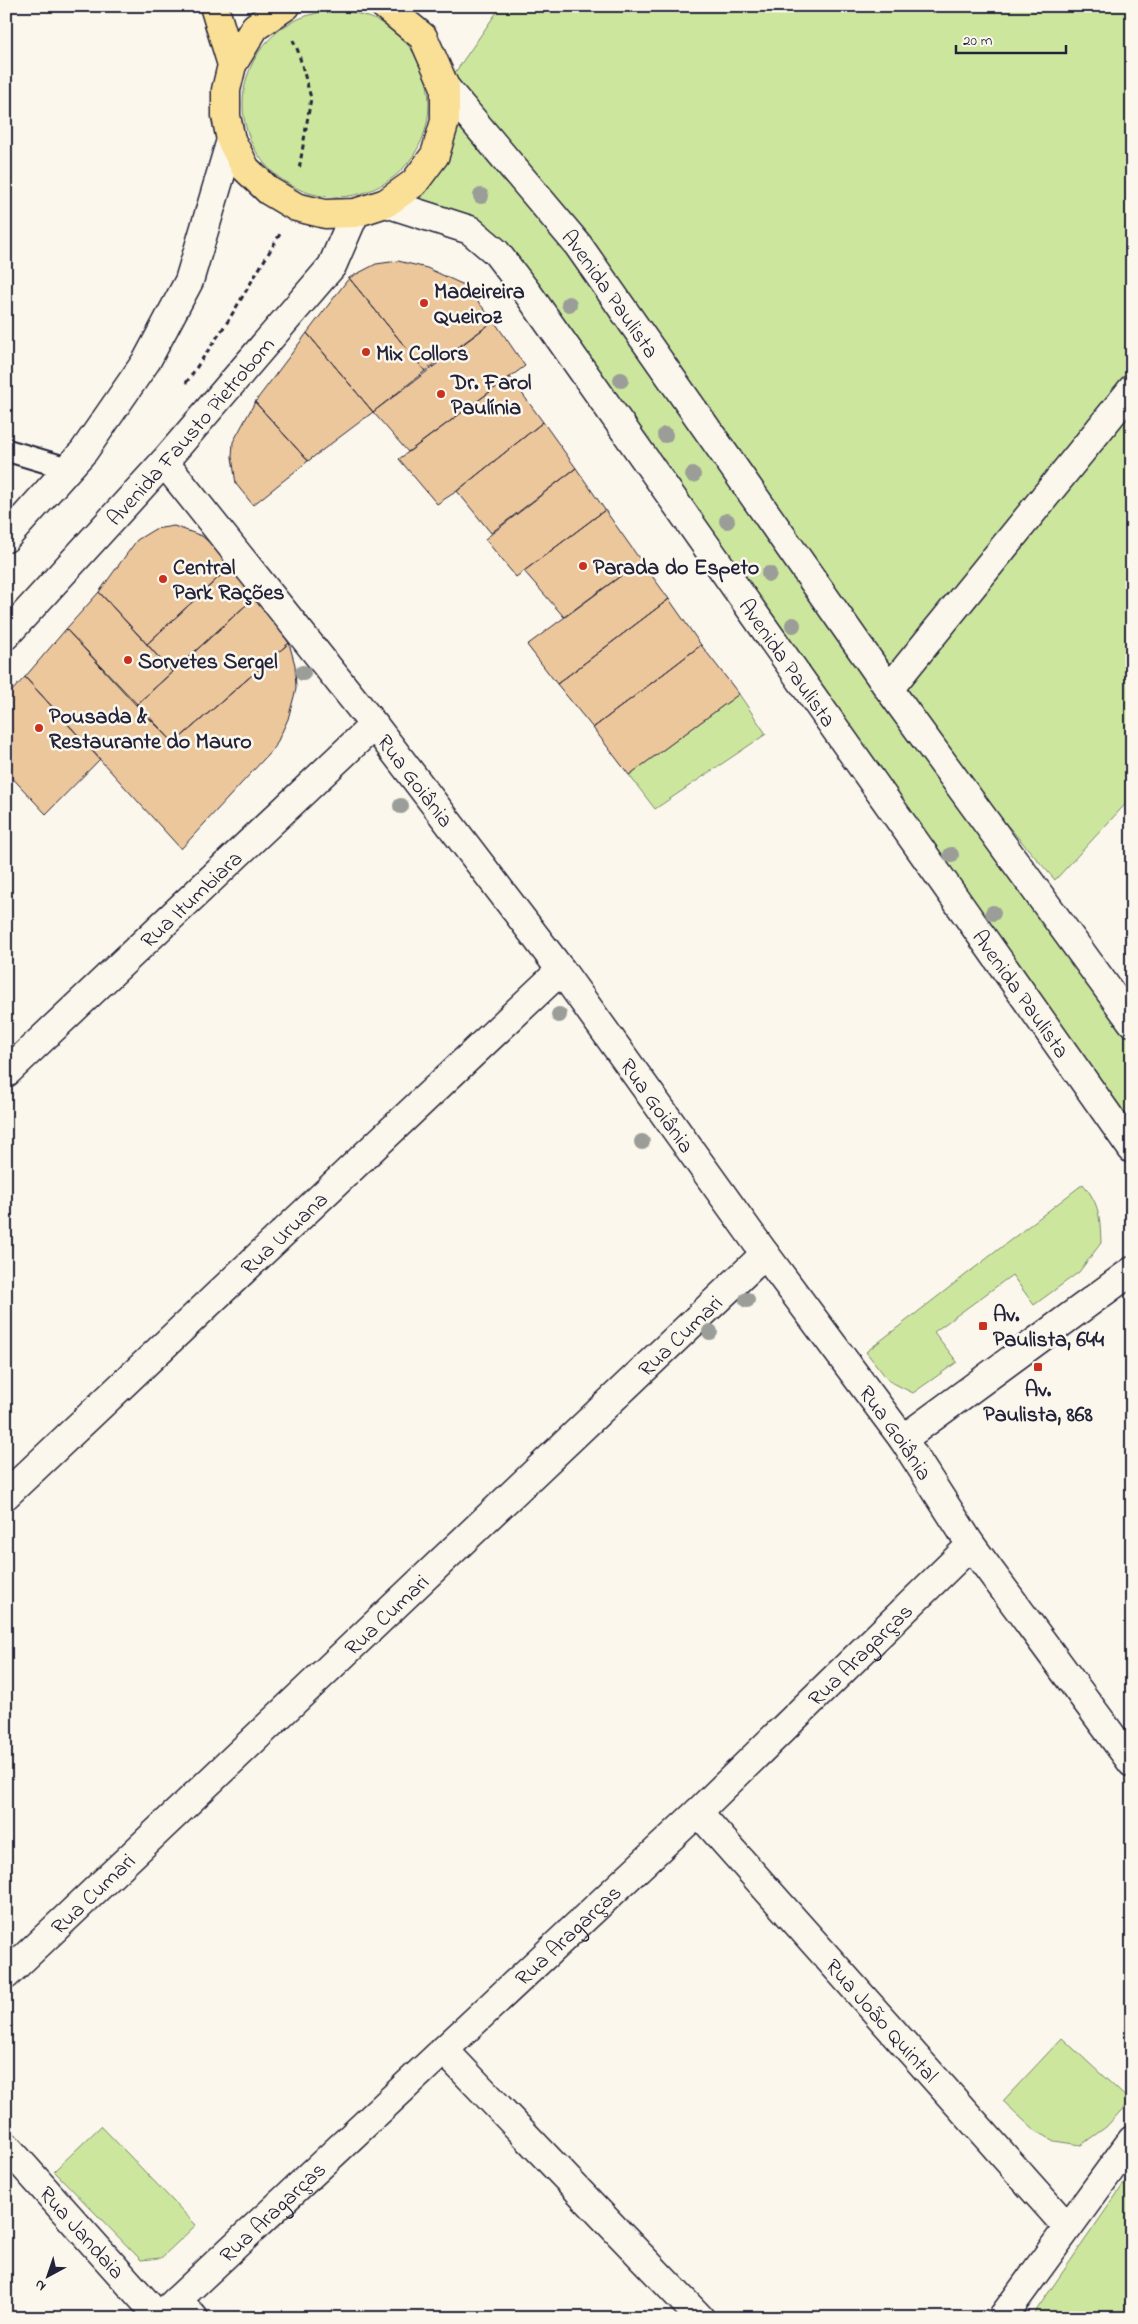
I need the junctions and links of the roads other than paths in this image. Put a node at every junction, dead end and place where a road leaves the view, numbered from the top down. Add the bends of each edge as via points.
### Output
1 (214, 6) edge
2 (286, 6) edge
3 (385, 6) edge
4 (232, 65) junction
5 (445, 87) junction
6 (231, 140) junction
7 (386, 203) junction
8 (355, 213) junction
9 (1132, 389) edge
10 (6, 450) edge
11 (164, 462) junction
12 (70, 469) junction
13 (6, 538) edge
14 (6, 635) edge
15 (889, 689) junction
16 (374, 725) junction
17 (561, 970) junction
18 (1132, 1022) edge
19 (6, 1073) edge
20 (1132, 1149) edge
21 (765, 1254) junction
22 (1132, 1271) edge
23 (903, 1439) junction
24 (6, 1495) edge
25 (971, 1545) junction
26 (1132, 1763) edge
27 (698, 1812) junction
28 (6, 1975) edge
29 (444, 2050) junction
30 (1132, 2140) edge
31 (6, 2146) edge
32 (1067, 2227) junction
33 (172, 2313) edge
34 (700, 2318) edge
35 (1002, 2318) edge

1 - 4 main road
2 - 4 main road via 255,28
3 - 5 main road via 423,37
4 - 6 main road via 226,90 226,116
5 - 7 main road via 445,122 435,155 414,183
5 - 15 street, Avenida Paulista via 578,245
6 - 8 main road via 246,169 268,191 296,207 325,214
6 - 12 street via 189,281 147,360
7 - 8 main road
7 - 20 street, Avenida Paulista via 470,230 496,252
8 - 11 street, Avenida Fausto Pietrobom via 332,266
9 - 15 street
10 - 12 lane
11 - 14 street, Avenida Fausto Pietrobom
11 - 16 street, Rua Goiânia
12 - 13 street
15 - 18 street, Avenida Paulista
16 - 17 street, Rua Goiânia
16 - 19 street, Rua Itumbiara
17 - 21 street, Rua Goiânia
17 - 24 street, Rua Uruana
21 - 23 street, Rua Goiânia
21 - 28 street, Rua Cumari
22 - 23 street
23 - 25 street, Rua Goiânia
25 - 26 street, Rua Goiânia
25 - 27 street, Rua Aragarças
27 - 29 street, Rua Aragarças
27 - 32 street, Rua João Quintal
29 - 33 street, Rua Aragarças
29 - 34 street
30 - 32 street
31 - 33 street, Rua Jandaia
32 - 35 street

